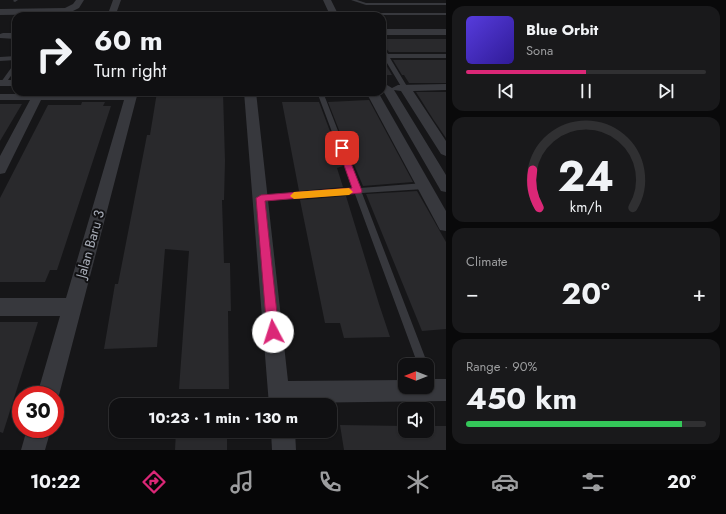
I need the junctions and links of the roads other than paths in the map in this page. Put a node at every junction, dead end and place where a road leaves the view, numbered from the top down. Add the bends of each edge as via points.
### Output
1 (32, 0) edge
2 (117, 0) edge
3 (328, 0) edge
4 (353, 0) edge
5 (78, 3) edge
6 (446, 4) edge
7 (0, 12) edge
8 (22, 12) junction
9 (114, 12) edge
10 (330, 12) edge
11 (446, 14) edge
12 (386, 15) edge
13 (386, 32) edge
14 (446, 32) edge
15 (3, 36) dead end
16 (12, 36) edge
17 (386, 56) edge
18 (446, 56) edge
19 (12, 58) edge
20 (0, 59) edge
21 (386, 59) edge
22 (12, 70) edge
23 (2, 83) edge
24 (12, 84) edge
25 (446, 87) edge
26 (386, 88) edge
27 (405, 88) junction
28 (386, 91) edge
29 (38, 96) joint
30 (131, 96) edge
31 (250, 96) edge
32 (322, 96) edge
33 (374, 96) edge
34 (0, 97) edge
35 (446, 150) edge
36 (0, 168) edge
37 (424, 186) junction
38 (446, 187) edge
39 (358, 191) junction
40 (261, 198) junction
41 (446, 225) edge
42 (0, 307) edge
43 (73, 307) junction
44 (420, 358) edge
45 (435, 385) edge
46 (51, 386) edge
47 (279, 398) edge
48 (36, 438) edge
49 (283, 438) edge
50 (33, 450) edge
51 (284, 450) edge

1 - 8 street
2 - 9 street
3 - 10 street
4 - 6 lane via 366,4
5 - 8 street via 66,11
7 - 8 street
11 - 12 lane
13 - 14 street
15 - 16 street
17 - 18 lane
19 - 20 lane
21 - 27 lane
22 - 23 lane
23 - 24 street
25 - 27 street
26 - 27 street
27 - 35 street
28 - 38 street
29 - 34 street
29 - 36 street
30 - 43 street, Jalan Baru 3
31 - 40 street
32 - 39 lane
33 - 37 street
37 - 39 lane
37 - 41 street
39 - 40 lane
39 - 44 lane
40 - 47 street
42 - 43 street
43 - 46 street, Jalan Baru 3
45 - 47 street
48 - 50 street
49 - 51 street

